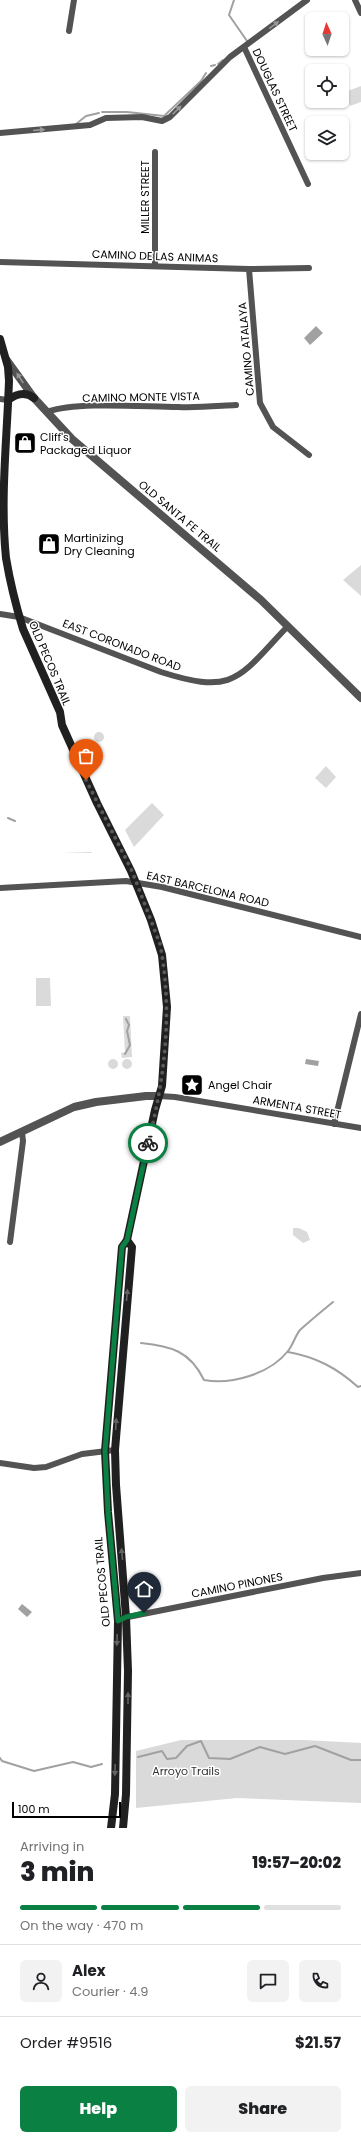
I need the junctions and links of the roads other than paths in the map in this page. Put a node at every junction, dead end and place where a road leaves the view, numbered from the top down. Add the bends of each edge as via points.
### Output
1 (74, 0) edge
2 (307, 0) edge
3 (355, 0) edge
4 (361, 13) edge
5 (69, 31) dead end
6 (244, 47) junction
7 (0, 133) edge
8 (155, 152) dead end
9 (308, 184) dead end
10 (0, 262) edge
11 (155, 265) junction
12 (249, 268) junction
13 (310, 268) dead end
14 (0, 339) edge
15 (6, 359) junction
16 (34, 398) junction
17 (4, 399) edge
18 (236, 405) dead end
19 (47, 412) junction
20 (309, 455) dead end
21 (0, 614) edge
22 (19, 617) junction
23 (288, 626) junction
24 (361, 698) edge
25 (136, 883) junction
26 (0, 888) edge
27 (361, 937) edge
28 (361, 1014) edge
29 (159, 1096) junction
30 (334, 1124) junction
31 (361, 1128) edge
32 (22, 1132) junction
33 (0, 1142) edge
34 (127, 1240) junction
35 (10, 1242) dead end
36 (115, 1450) junction
37 (105, 1451) junction
38 (0, 1464) edge
39 (361, 1573) edge
40 (126, 1617) junction
41 (118, 1621) junction
42 (111, 1828) edge
43 (123, 1828) edge

1 - 5 street
6 -> 2 street
3 - 4 street
7 -> 6 street via 90,125 106,118 123,116 162,121 170,117 230,57
6 - 9 street, DOUGLAS STREET
8 - 11 street, MILLER STREET
10 - 11 street, CAMINO DE LAS ANIMAS
11 - 12 street, CAMINO DE LAS ANIMAS
12 - 13 street, CAMINO DE LAS ANIMAS
12 - 20 street, CAMINO ATALAYA via 260,403 273,426
14 - 15 main road, OLD SANTA FE TRAIL
16 -> 15 street, OLD SANTA FE TRAIL
15 - 17 main road, OLD PECOS TRAIL
16 - 17 main road via 28,394 16,394
16 - 19 street, OLD SANTA FE TRAIL
17 - 22 main road, OLD PECOS TRAIL via 4,528 6,557
18 - 19 street, CAMINO MONTE VISTA via 181,408 105,406
19 - 23 street, OLD SANTA FE TRAIL via 76,442 252,592
21 - 22 street, EAST CORONADO ROAD
22 - 23 street, EAST CORONADO ROAD via 161,672 182,679 214,684 242,674
22 - 25 main road, OLD PECOS TRAIL via 60,712 62,725
23 - 24 street, OLD SANTA FE TRAIL
25 - 26 street, EAST BARCELONA ROAD via 126,881
25 - 27 street, EAST BARCELONA ROAD via 162,886
25 - 29 main road, OLD PECOS TRAIL via 162,955 167,1014
28 - 30 street
29 - 30 street, ARMENTA STREET
29 - 32 street via 101,1101 74,1107
29 - 34 main road, OLD PECOS TRAIL
30 - 31 street, ARMENTA STREET
32 - 33 street
32 - 35 street
36 -> 34 main road, OLD PECOS TRAIL via 132,1248
34 - 37 main road, OLD PECOS TRAIL via 122,1247
36 - 37 street
40 -> 36 main road, OLD PECOS TRAIL
37 - 38 street via 82,1454 46,1467
37 - 41 main road, OLD PECOS TRAIL
39 - 40 street, CAMINO PINONES via 323,1578
40 - 41 street, CAMINO PINONES
43 -> 40 main road, OLD PECOS TRAIL via 128,1737
41 -> 42 main road, OLD PECOS TRAIL via 115,1794

